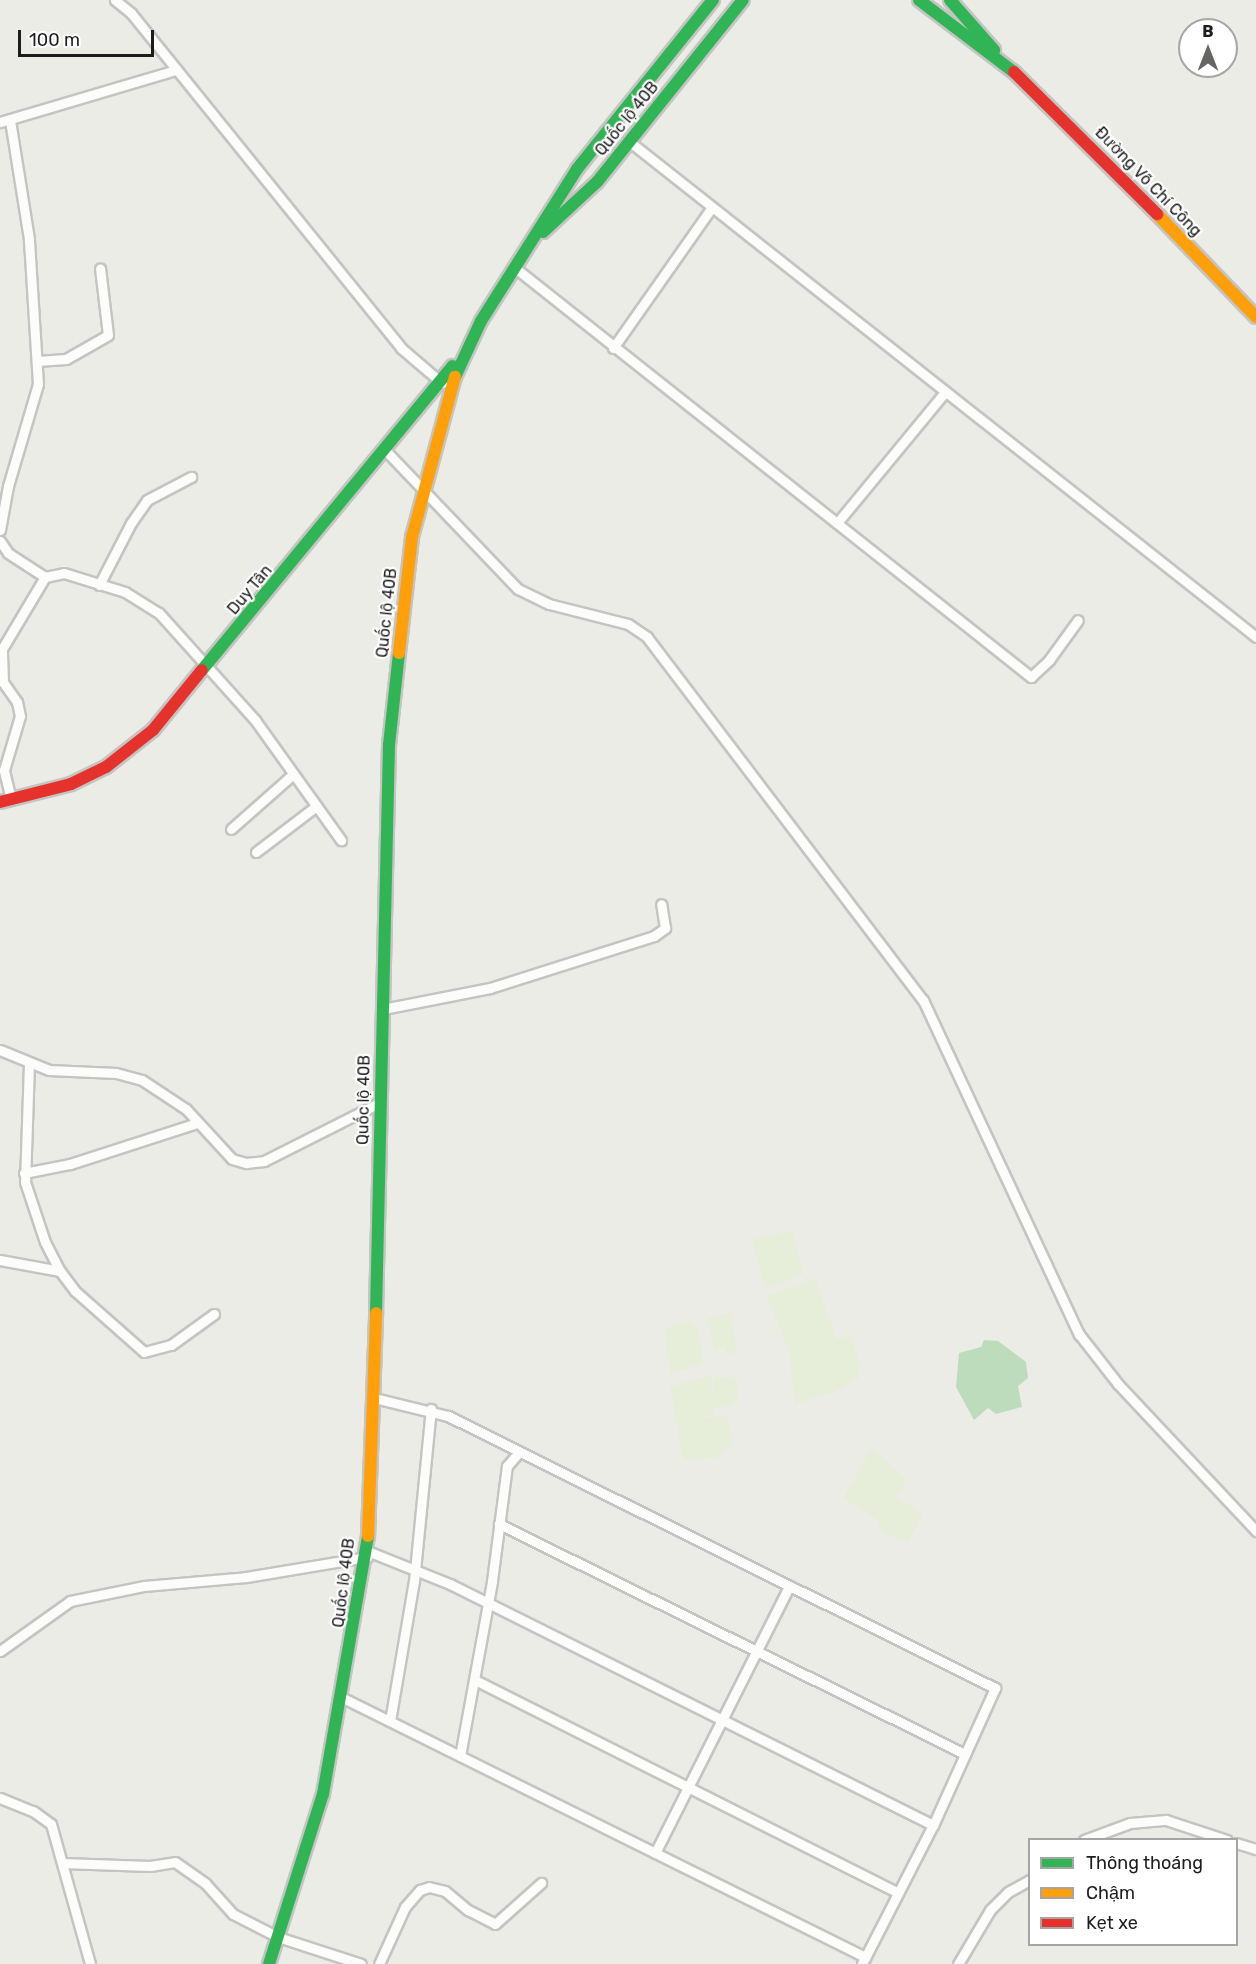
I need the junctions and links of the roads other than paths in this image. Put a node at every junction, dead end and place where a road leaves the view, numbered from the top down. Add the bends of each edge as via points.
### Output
1 (115, 0) edge
2 (714, 0) edge
3 (744, 0) edge
4 (920, 0) edge
5 (950, 0) edge
6 (176, 70) junction
7 (1014, 72) junction
8 (5, 121) edge
9 (630, 142) junction
10 (712, 207) junction
11 (525, 248) junction
12 (514, 267) junction
13 (100, 268) dead end
14 (1256, 317) edge
15 (475, 333) junction
16 (613, 348) junction
17 (37, 361) junction
18 (442, 383) junction
19 (945, 392) junction
20 (386, 451) junction
21 (191, 477) dead end
22 (423, 489) junction
23 (837, 523) junction
24 (0, 530) edge
25 (0, 541) edge
26 (45, 577) junction
27 (99, 585) junction
28 (1078, 620) dead end
29 (1256, 637) edge
30 (207, 667) junction
31 (292, 775) junction
32 (6, 801) edge
33 (315, 807) junction
34 (231, 829) dead end
35 (341, 840) dead end
36 (256, 852) dead end
37 (662, 904) dead end
38 (383, 1009) junction
39 (0, 1050) edge
40 (29, 1063) junction
41 (381, 1102) junction
42 (197, 1123) junction
43 (24, 1173) junction
44 (0, 1260) edge
45 (60, 1271) junction
46 (214, 1314) dead end
47 (374, 1398) junction
48 (430, 1409) junction
49 (519, 1452) junction
50 (499, 1524) junction
51 (1256, 1531) edge
52 (366, 1554) junction
53 (415, 1568) junction
54 (789, 1586) junction
55 (488, 1602) junction
56 (0, 1651) edge
57 (756, 1651) junction
58 (475, 1680) junction
59 (343, 1698) junction
60 (722, 1719) junction
61 (390, 1721) junction
62 (965, 1754) junction
63 (460, 1756) junction
64 (688, 1788) junction
65 (0, 1798) edge
66 (933, 1824) junction
67 (1087, 1838) edge
68 (1224, 1838) edge
69 (1238, 1844) edge
70 (1256, 1849) edge
71 (655, 1853) junction
72 (62, 1863) junction
73 (1028, 1881) edge
74 (541, 1883) dead end
75 (897, 1892) junction
76 (278, 1937) junction
77 (864, 1960) edge
78 (90, 1964) edge
79 (269, 1964) edge
80 (361, 1964) edge
81 (379, 1964) edge
82 (958, 1964) edge

1 - 6 street via 131,13
2 - 11 main road, Quốc lộ 40B via 577,169
3 - 9 main road, Quốc lộ 40B
4 - 7 main road, Đường Võ Chí Công
5 - 7 main road, Đường Võ Chí Công
6 - 8 street
6 - 18 street via 401,348
7 - 14 main road, Đường Võ Chí Công
8 - 17 street via 28,239
9 - 10 street
9 - 11 main road, Quốc lộ 40B via 597,182
10 - 16 street
10 - 19 street
11 - 12 main road, Quốc lộ 40B
12 - 15 main road, Quốc lộ 40B
12 - 16 street
13 - 17 street via 108,335 66,359
15 - 18 main road, Duy Tân
15 - 22 main road, Quốc lộ 40B via 449,390
16 - 23 street
17 - 24 street via 37,393 8,486
18 - 20 main road, Duy Tân
19 - 23 street
19 - 29 street
20 - 22 street
20 - 30 main road, Duy Tân
21 - 27 street via 147,500
22 - 38 main road, Quốc lộ 40B via 412,537 388,745
22 - 51 street via 518,588 549,604 612,618 647,637 923,1000 1079,1334 1118,1384
23 - 28 street via 1031,677 1049,660
25 - 26 street via 8,553
26 - 27 street via 64,573
26 - 32 street via 2,649 3,682 17,702 20,716 4,770
27 - 30 street via 125,592 153,608
30 - 31 street via 260,726
30 - 32 main road, Duy Tân via 153,730 106,767 71,784
31 - 33 street
31 - 34 street
33 - 35 street
33 - 36 street
37 - 38 street via 665,928 634,943 479,991
38 - 41 main road, Quốc lộ 40B
39 - 40 street
40 - 42 street via 59,1071 130,1076 172,1098
40 - 43 street
41 - 42 street via 255,1163 232,1159
41 - 47 main road, Quốc lộ 40B
42 - 43 street via 70,1164
43 - 45 street via 33,1209
44 - 45 street
45 - 46 street via 75,1291 144,1352 171,1345
47 - 48 street
47 - 52 main road, Quốc lộ 40B
48 - 49 street
48 - 53 street
49 - 50 street via 507,1466
49 - 54 street
50 - 55 street
50 - 57 street
52 - 53 street
52 - 56 street via 246,1577 144,1586 70,1601
52 - 59 main road, Quốc lộ 40B
53 - 55 street
53 - 61 street
54 - 57 street
54 - 62 street via 995,1688
55 - 58 street
55 - 60 street
57 - 60 street
57 - 62 street
58 - 63 street
58 - 64 street
59 - 61 street
59 - 76 main road, Quốc lộ 40B via 323,1794
60 - 64 street
60 - 66 street
61 - 63 street
62 - 66 street
63 - 71 street
64 - 71 street
64 - 75 street
65 - 72 street via 45,1817 56,1835
66 - 75 street
67 - 68 street via 1130,1823 1166,1820
69 - 70 street
71 - 77 street
72 - 76 street via 150,1866 175,1862 205,1883 233,1914
72 - 78 street
73 - 82 street via 1008,1892 990,1910
74 - 81 street via 495,1924 476,1916 446,1891 429,1887 420,1890 405,1907
75 - 77 street
76 - 79 main road, Quốc lộ 40B
76 - 80 street

